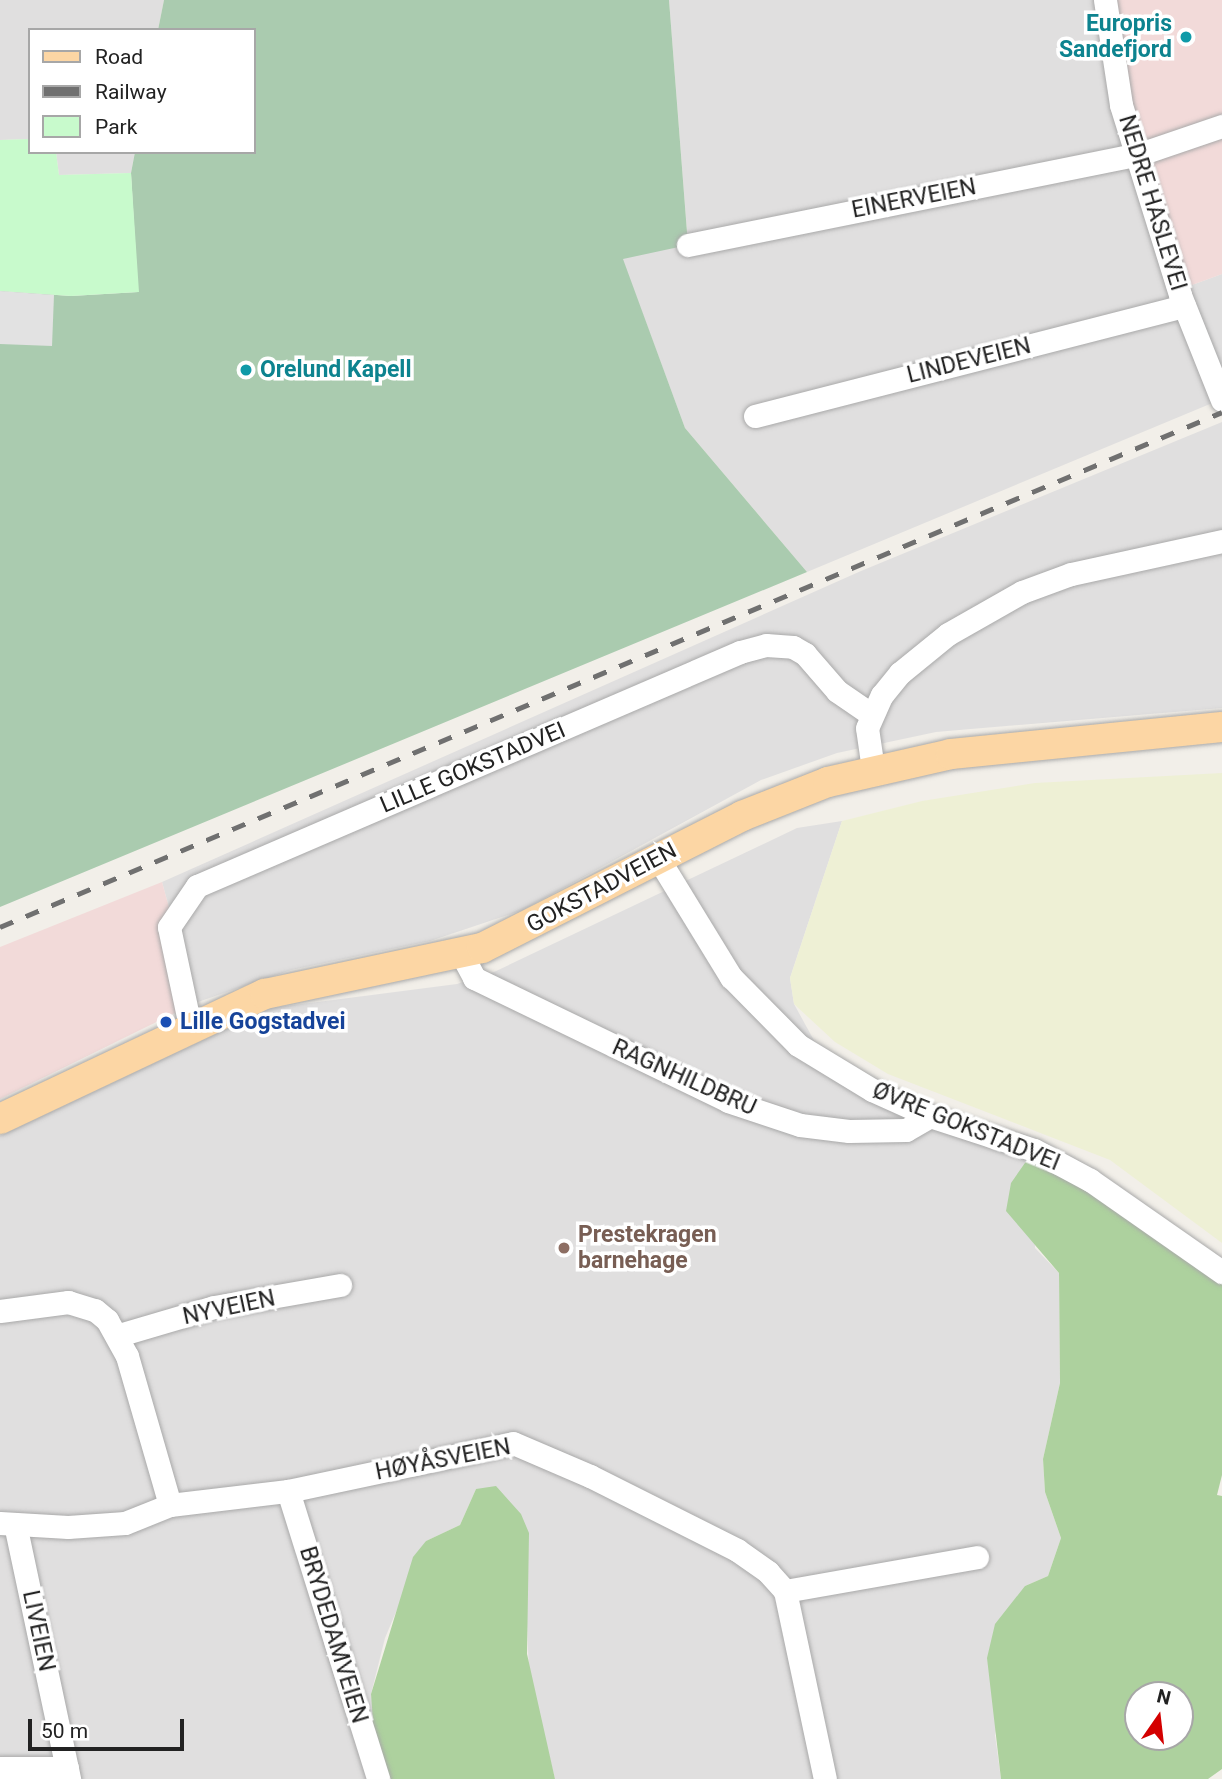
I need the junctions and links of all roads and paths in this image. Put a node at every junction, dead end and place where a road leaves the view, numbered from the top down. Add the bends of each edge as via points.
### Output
1 (1105, 0) edge
2 (1222, 126) edge
3 (1140, 154) junction
4 (688, 245) dead end
5 (1184, 306) junction
6 (1222, 400) edge
7 (755, 416) dead end
8 (1222, 541) edge
9 (872, 715) junction
10 (1222, 727) edge
11 (873, 769) junction
12 (658, 858) junction
13 (462, 955) junction
14 (190, 1026) junction
15 (930, 1116) junction
16 (0, 1119) edge
17 (1222, 1272) edge
18 (340, 1285) dead end
19 (0, 1311) edge
20 (119, 1335) junction
21 (288, 1491) junction
22 (170, 1505) junction
23 (7, 1524) edge
24 (976, 1558) dead end
25 (785, 1591) junction
26 (0, 1768) edge
27 (68, 1774) edge
28 (378, 1779) edge
29 (825, 1779) edge

1 - 3 street, NEDRE HASLEVEI via 1121,104
2 - 3 street, EINERVEIEN
3 - 4 street, EINERVEIEN
3 - 5 street, NEDRE HASLEVEI
5 - 6 street, NEDRE HASLEVEI
5 - 7 street, LINDEVEIEN
8 - 9 street via 1121,560 1022,592 925,651 900,673
9 - 11 street via 867,728
9 - 14 street, LILLE GOKSTADVEI via 853,705 793,647 753,649 197,886 169,927
10 - 11 main road, GOKSTADVEIEN via 1025,744
11 - 12 main road, GOKSTADVEIEN via 775,802
12 - 13 main road, GOKSTADVEIEN via 535,924
12 - 15 street, ØVRE GOKSTADVEI via 731,977 798,1045 872,1090
13 - 14 main road, GOKSTADVEIEN via 289,987
13 - 15 street, RAGNHILDBRU via 474,978 728,1101 800,1125 849,1131 906,1130
14 - 16 main road, GOKSTADVEIEN
15 - 17 street, ØVRE GOKSTADVEI via 1034,1150 1090,1180
18 - 20 street, NYVEIEN via 214,1307
19 - 20 street via 47,1301 75,1303 95,1310
20 - 22 street
21 - 22 street, HØYÅSVEIEN
21 - 25 street, HØYÅSVEIEN via 513,1443 567,1464 737,1550
21 - 28 street, BRYDEDAMVEIEN
22 - 23 street, HØYÅSVEIEN via 125,1523 99,1527
23 - 27 street, LIVEIEN
24 - 25 street
25 - 29 street
26 - 27 street

